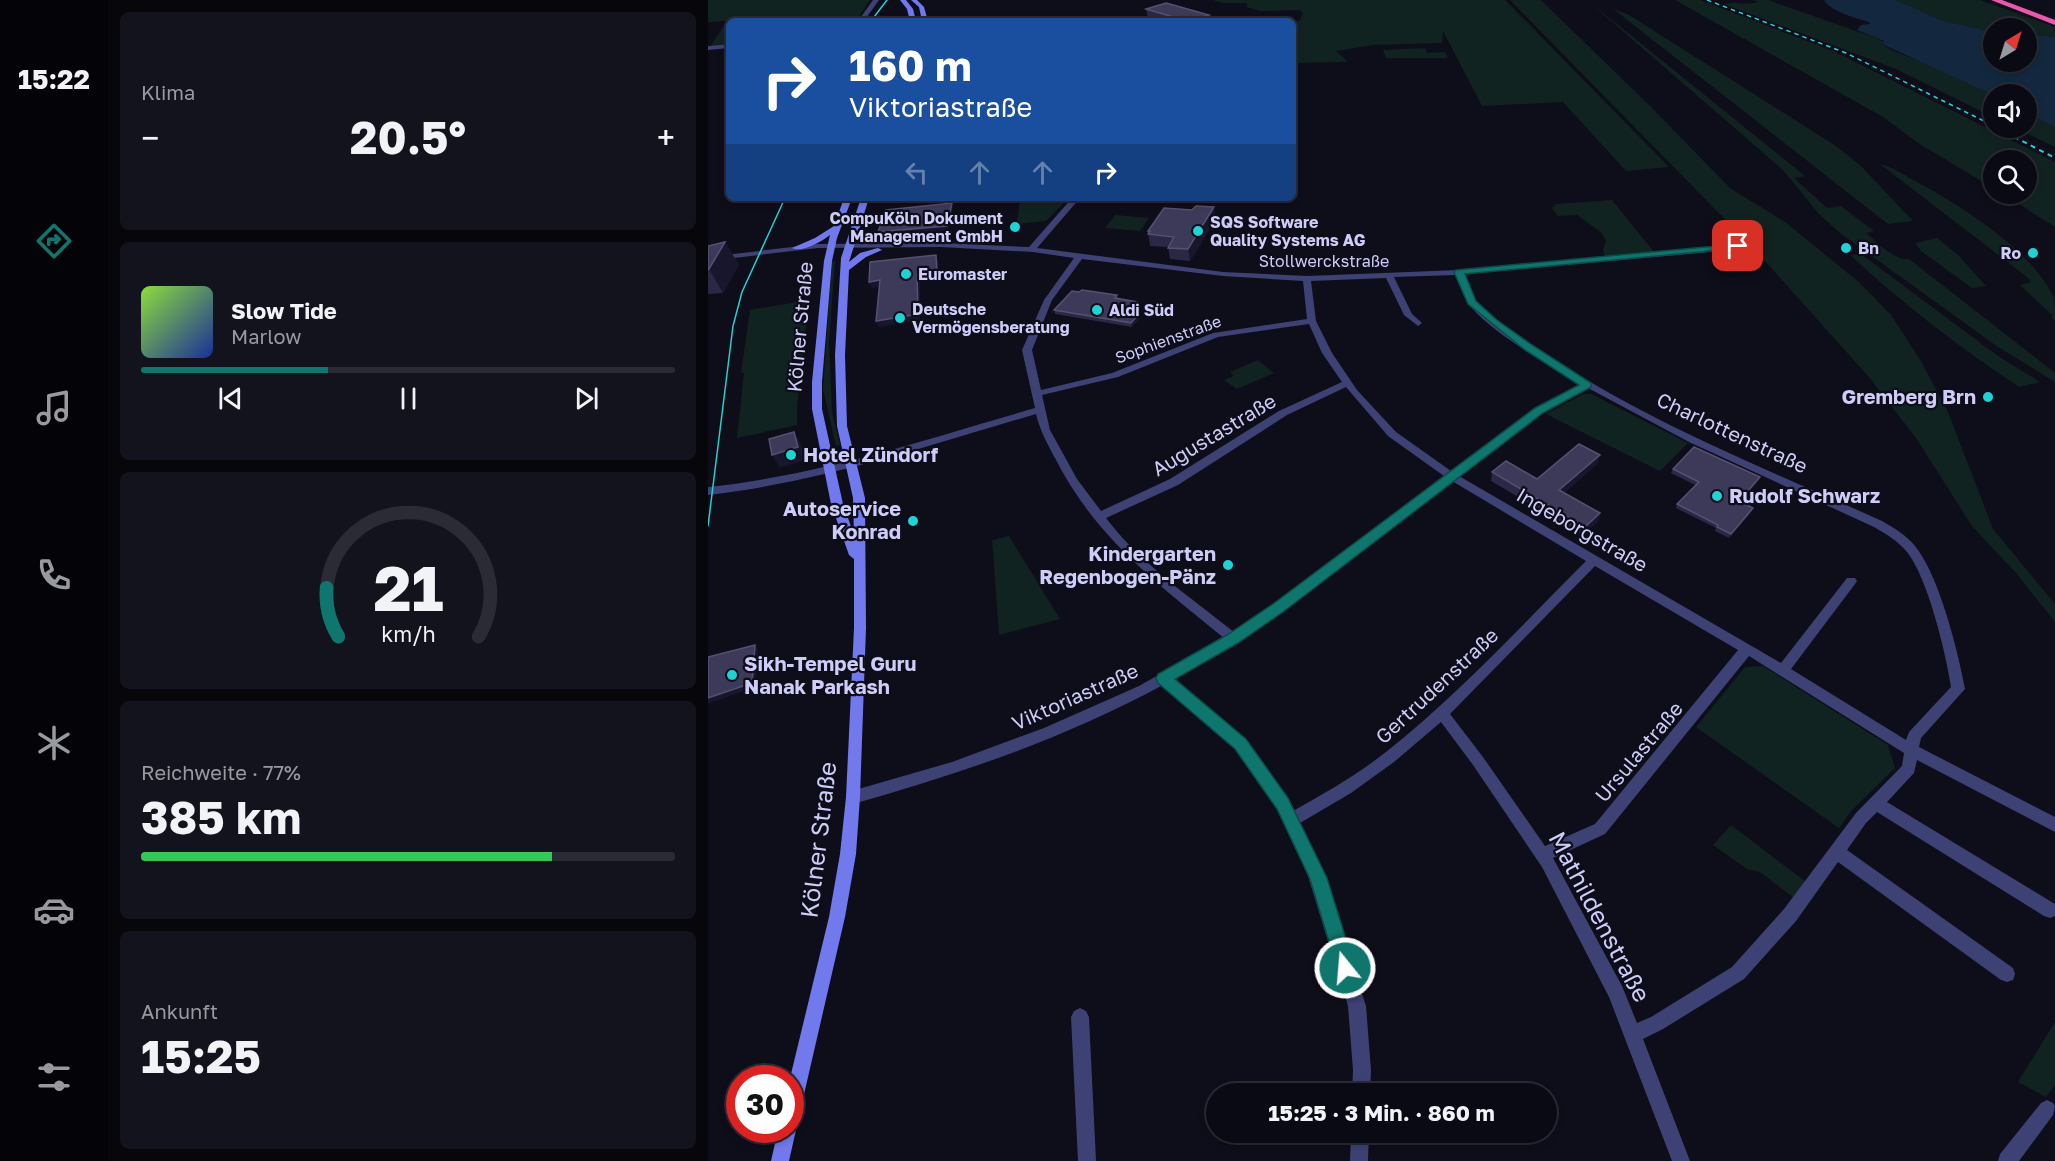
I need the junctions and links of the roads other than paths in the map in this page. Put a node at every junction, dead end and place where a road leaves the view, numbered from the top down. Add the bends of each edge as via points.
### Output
1 (876, 0) edge
2 (903, 0) edge
3 (914, 0) edge
4 (1988, 0) edge
5 (1995, 0) edge
6 (2005, 0) edge
7 (2011, 0) edge
8 (863, 18) edge
9 (912, 18) edge
10 (924, 18) edge
11 (2039, 18) junction
12 (2054, 20) edge
13 (726, 46) edge
14 (708, 48) edge
15 (847, 201) edge
16 (864, 201) edge
17 (1073, 201) edge
18 (836, 228) junction
19 (904, 245) junction
20 (1744, 247) dead end
21 (796, 249) junction
22 (847, 249) junction
23 (830, 250) junction
24 (878, 250) junction
25 (1031, 250) junction
26 (1080, 255) junction
27 (735, 256) junction
28 (710, 258) edge
29 (708, 267) edge
30 (844, 269) junction
31 (1459, 272) junction
32 (1390, 277) junction
33 (1306, 279) junction
34 (1312, 321) junction
35 (1418, 323) dead end
36 (1347, 384) junction
37 (1587, 385) junction
38 (1036, 394) junction
39 (1040, 410) junction
40 (852, 465) junction
41 (830, 470) junction
42 (1451, 476) junction
43 (708, 491) edge
44 (1099, 517) junction
45 (1594, 560) junction
46 (859, 565) junction
47 (1851, 581) dead end
48 (1233, 639) junction
49 (1747, 649) junction
50 (1783, 670) junction
51 (1164, 678) junction
52 (1442, 713) junction
53 (1911, 750) junction
54 (853, 797) junction
55 (1876, 803) junction
56 (1291, 820) junction
57 (2055, 825) edge
58 (1836, 851) junction
59 (1542, 855) junction
60 (2050, 910) dead end
61 (2007, 974) dead end
62 (1080, 1017) dead end
63 (1633, 1034) junction
64 (802, 1065) edge
65 (1361, 1083) edge
66 (2047, 1109) dead end
67 (784, 1143) edge
68 (1360, 1143) edge
69 (780, 1161) edge
70 (1087, 1161) edge
71 (1359, 1161) edge
72 (1681, 1161) edge
73 (2007, 1161) edge

1 - 8 street
2 - 9 main road
3 - 10 main road
4 - 11 highway
5 - 11 highway
6 - 12 highway
7 - 12 highway
11 - 12 highway
13 - 14 street
15 - 18 main road, Kölner Straße
16 - 22 main road, Kölner Straße
17 - 25 street
18 - 21 main road
18 - 23 main road, Kölner Straße
19 - 22 street, Stollwerckstraße
19 - 24 street, Stollwerckstraße
19 - 25 street, Stollwerckstraße
20 - 31 street, Stollwerckstraße
21 - 23 street
21 - 27 street
22 - 23 street, Stollwerckstraße
22 - 24 street, Stollwerckstraße
22 - 30 main road, Kölner Straße
23 - 27 street via 756,258
23 - 41 main road, Kölner Straße via 817,409
24 - 30 main road
25 - 26 street, Stollwerckstraße
26 - 33 street, Stollwerckstraße via 1223,274
26 - 38 street via 1048,300 1027,350
27 - 28 street
28 - 29 street
30 - 40 main road, Kölner Straße via 839,405
31 - 32 street, Stollwerckstraße
31 - 37 street, Charlottenstraße via 1472,302 1486,315 1528,348
32 - 33 street, Stollwerckstraße
32 - 35 street via 1408,315
33 - 34 street, Ingeborgstraße
34 - 36 street, Ingeborgstraße
34 - 38 street, Sophienstraße via 1216,335 1115,375
36 - 42 street, Ingeborgstraße via 1392,434
36 - 44 street, Augustastraße via 1283,413 1174,482
37 - 42 street, Viktoriastraße via 1539,410
37 - 53 street, Charlottenstraße via 1878,524 1913,551 1923,569 1956,670 1958,688 1914,736
38 - 39 street
39 - 40 street
39 - 44 street via 1058,457
40 - 41 street
40 - 46 main road, Kölner Straße via 859,498
41 - 43 street
41 - 46 main road, Kölner Straße via 837,504
42 - 45 street, Ingeborgstraße
42 - 48 street, Viktoriastraße
44 - 48 street via 1140,562
45 - 49 street, Ingeborgstraße
45 - 52 street, Gertrudenstraße
46 - 54 main road, Kölner Straße
47 - 50 street
48 - 51 street, Viktoriastraße
49 - 50 street, Ingeborgstraße
49 - 59 street, Ursulastraße via 1600,829
50 - 53 street, Ingeborgstraße
51 - 54 street, Viktoriastraße via 1018,744 916,780
51 - 56 street via 1241,744
52 - 56 street, Gertrudenstraße via 1389,758
52 - 59 street, Mathildenstraße
53 - 55 street, Charlottenstraße via 1910,769
53 - 57 street, Ingeborgstraße
54 - 64 main road, Kölner Straße via 837,917
55 - 58 street, Charlottenstraße
55 - 60 street
56 - 65 street via 1318,878 1357,1006
58 - 61 street
58 - 63 street, Charlottenstraße via 1790,915 1738,973 1677,1012
59 - 63 street, Mathildenstraße via 1616,992
62 - 70 street
63 - 72 street, Mathildenstraße
66 - 73 street
67 - 69 main road
68 - 71 street

